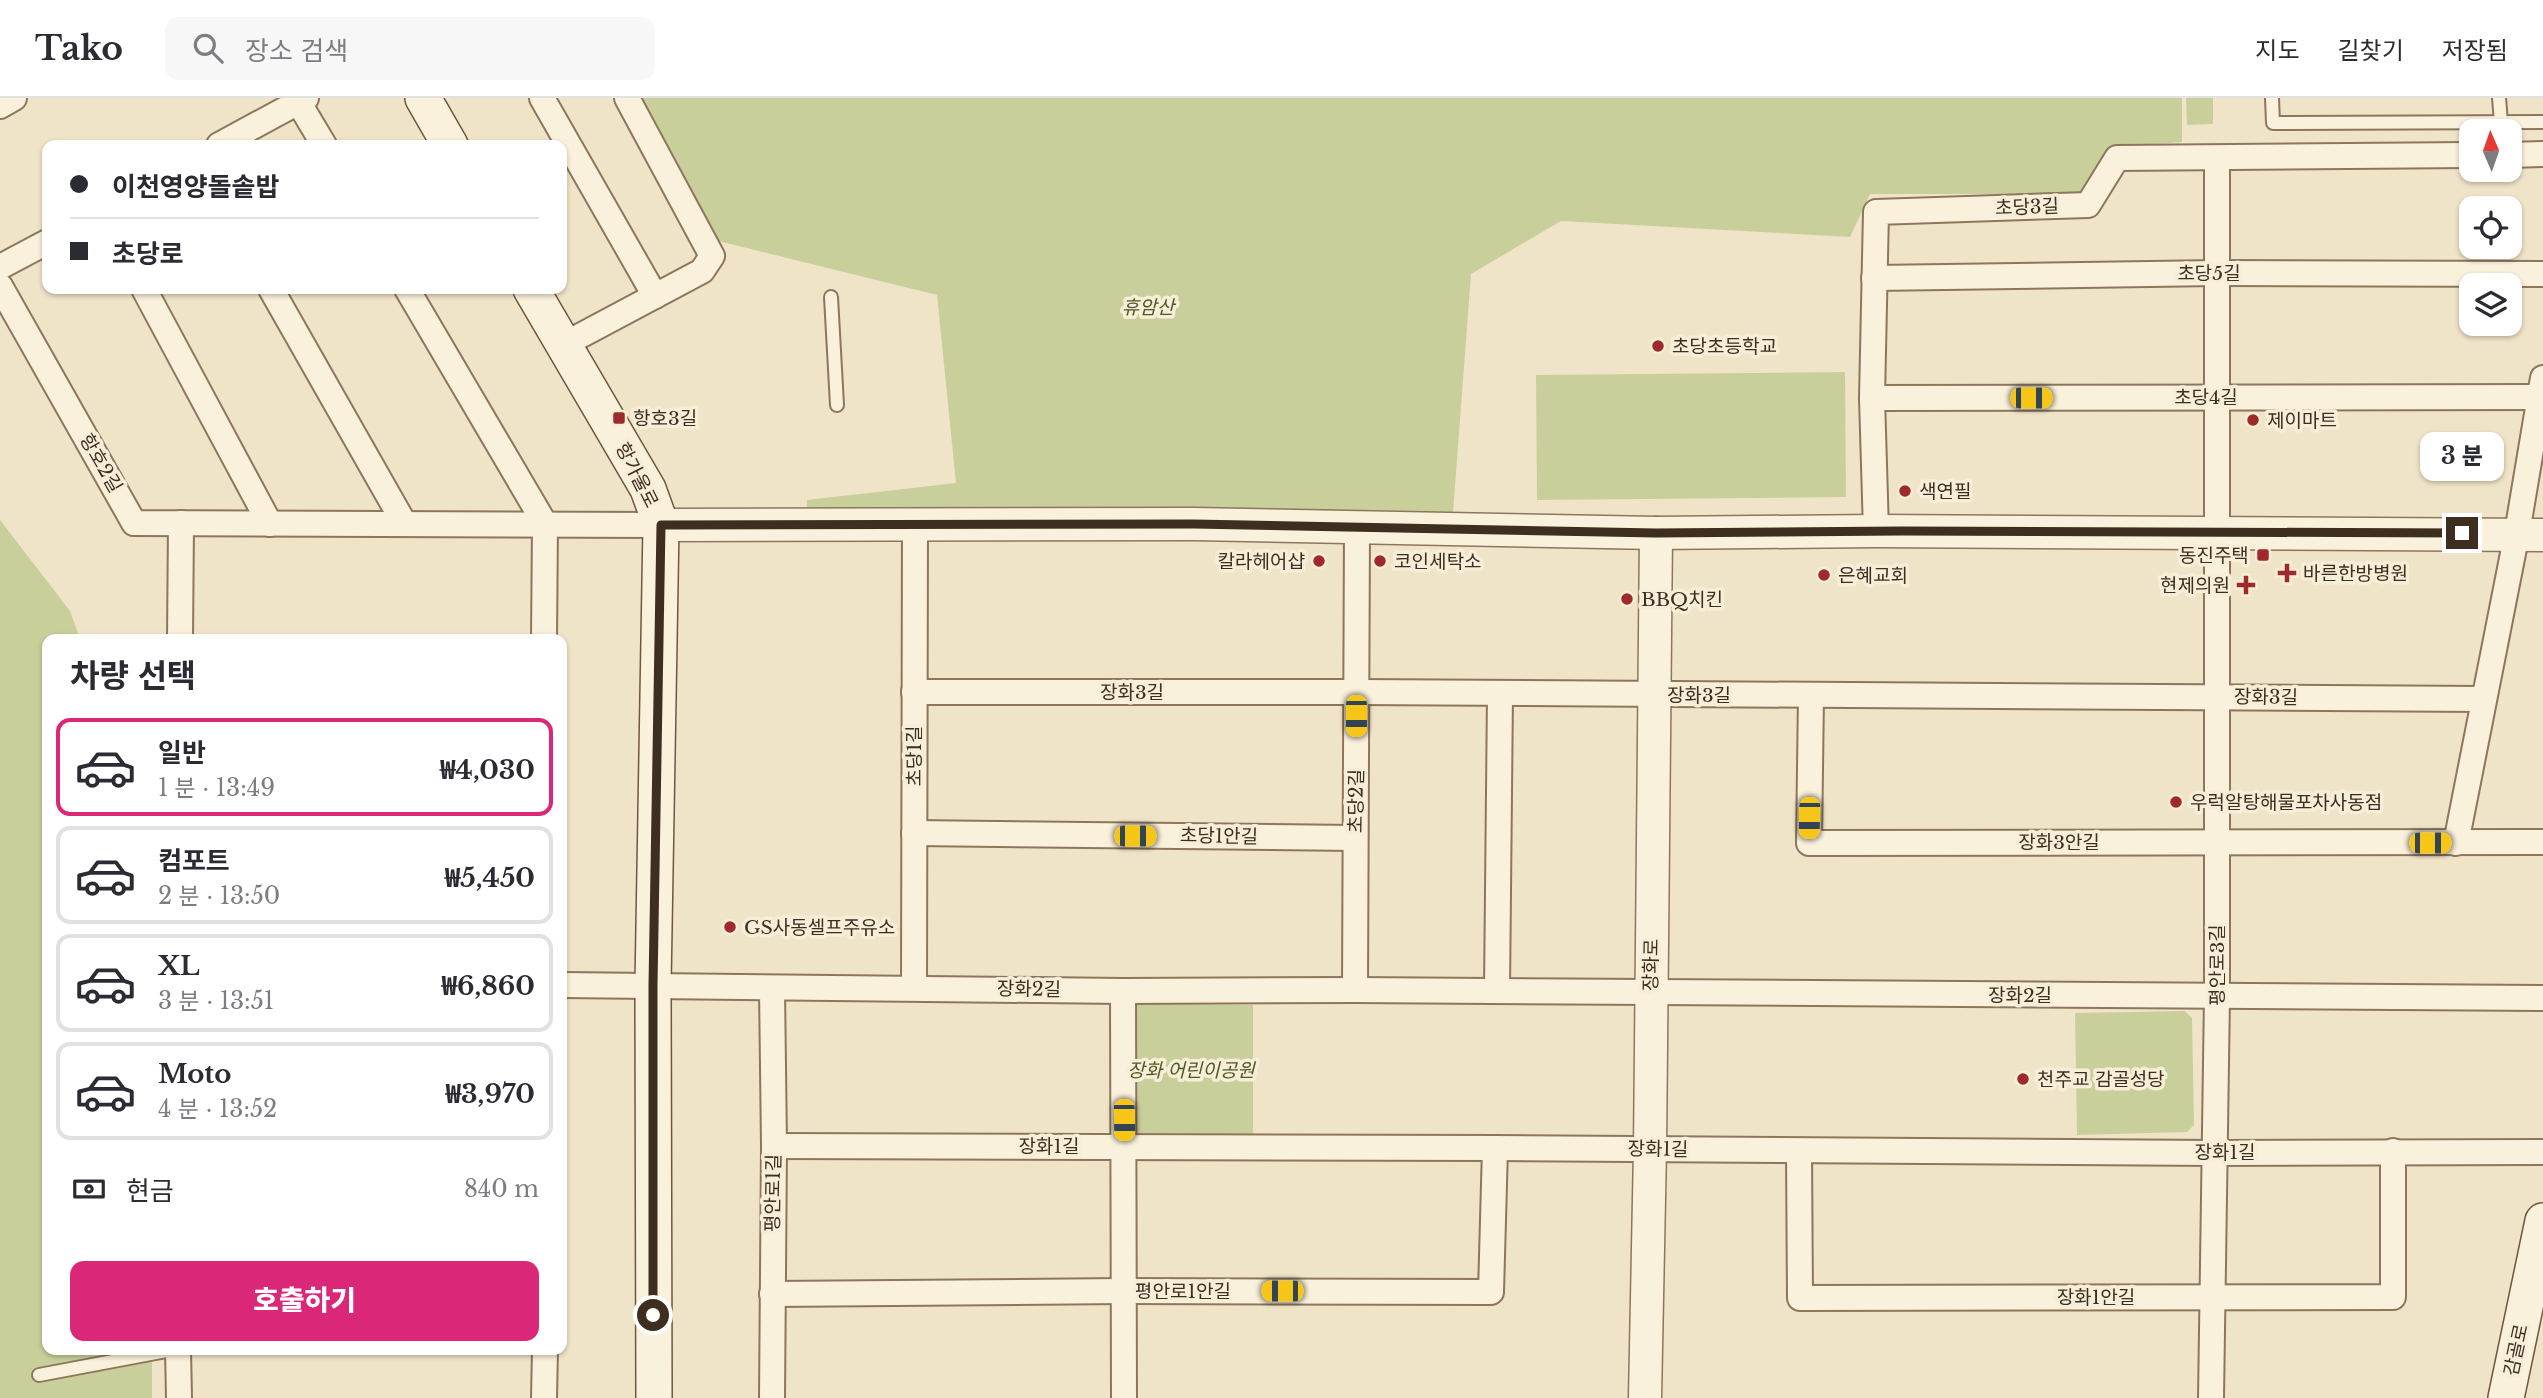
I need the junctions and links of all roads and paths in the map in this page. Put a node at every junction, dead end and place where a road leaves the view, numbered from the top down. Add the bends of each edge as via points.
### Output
1 (14, 98) edge
2 (423, 98) edge
3 (542, 98) edge
4 (627, 98) edge
5 (2272, 98) edge
6 (2499, 98) edge
7 (300, 99) edge
8 (0, 106) edge
9 (2501, 119) edge
10 (2459, 122) edge
11 (2522, 122) edge
12 (2543, 122) edge
13 (228, 140) edge
14 (321, 140) edge
15 (447, 140) edge
16 (566, 140) edge
17 (567, 142) edge
18 (2543, 154) edge
19 (2459, 155) edge
20 (2522, 155) edge
21 (2217, 159) junction
22 (42, 245) edge
23 (0, 268) edge
24 (2217, 273) junction
25 (2543, 274) edge
26 (1874, 278) junction
27 (0, 286) edge
28 (148, 294) edge
29 (274, 294) edge
30 (410, 294) edge
31 (534, 294) edge
32 (655, 296) junction
33 (831, 296) dead end
34 (563, 345) junction
35 (2541, 388) edge
36 (2217, 397) junction
37 (1872, 398) junction
38 (837, 405) dead end
39 (181, 523) junction
40 (404, 523) junction
41 (915, 523) junction
42 (270, 524) junction
43 (545, 524) junction
44 (661, 525) junction
45 (1357, 528) junction
46 (1876, 531) junction
47 (2218, 532) junction
48 (1656, 533) junction
49 (2530, 534) edge
50 (180, 634) edge
51 (544, 634) edge
52 (914, 692) junction
53 (1357, 692) junction
54 (1500, 693) junction
55 (1655, 695) junction
56 (1811, 695) junction
57 (2216, 696) junction
58 (2483, 699) junction
59 (915, 833) junction
60 (1355, 838) junction
61 (2217, 841) junction
62 (2543, 842) edge
63 (2456, 843) junction
64 (567, 985) edge
65 (653, 985) junction
66 (772, 988) junction
67 (914, 988) junction
68 (1355, 990) junction
69 (1123, 991) junction
70 (1497, 991) junction
71 (1651, 992) junction
72 (2217, 996) junction
73 (2543, 998) edge
74 (774, 1146) junction
75 (1125, 1146) junction
76 (1495, 1148) junction
77 (1650, 1149) junction
78 (1799, 1151) junction
79 (2393, 1151) junction
80 (2543, 1152) edge
81 (2215, 1153) junction
82 (2543, 1221) edge
83 (1125, 1291) junction
84 (772, 1294) junction
85 (2211, 1297) junction
86 (2543, 1324) edge
87 (146, 1355) edge
88 (178, 1355) edge
89 (545, 1355) edge
90 (39, 1375) dead end
91 (180, 1398) edge
92 (544, 1398) edge
93 (653, 1398) edge
94 (772, 1398) edge
95 (1124, 1398) edge
96 (1645, 1398) edge
97 (2211, 1398) edge
98 (2506, 1398) edge
99 (2527, 1398) edge

1 - 8 street
2 - 15 main road
3 - 16 street
4 - 32 street via 712,256 702,271
5 - 10 lane via 2273,123
6 - 9 lane
7 - 13 street
7 - 14 street
11 - 12 lane
17 - 32 street
18 - 20 street
19 - 21 street, 초당3길
21 - 24 street, 평안로3길
21 - 26 street, 초당3길 via 2118,158 2088,205 1875,212
22 - 23 street
24 - 25 street, 초당5길
24 - 26 street, 초당5길
24 - 36 street, 평안로3길
26 - 37 street, 초당3길
27 - 39 street, 항호2길 via 134,523
28 - 42 street
29 - 40 street
30 - 43 street
31 - 34 main road, 항가울로
32 - 34 street
33 - 38 lane
34 - 44 main road, 항가울로 via 648,489
35 - 36 street, 초당4길
35 - 49 street
36 - 37 street, 초당4길
36 - 47 street, 평안로3길
37 - 46 street, 초당3길
39 - 42 street, 항호2길
39 - 50 street
40 - 42 street, 항호2길
40 - 43 street, 항호2길
41 - 44 street
41 - 45 street
41 - 52 street, 초당1길
43 - 44 street, 항호2길
43 - 51 street
44 - 65 main road, 항가울로
45 - 48 street
45 - 53 street, 초당2길
46 - 47 street
46 - 48 street
47 - 49 street
47 - 57 street, 평안로3길
48 - 55 street, 장화로
49 - 58 street
52 - 53 street, 장화3길
52 - 59 street, 초당1길
53 - 54 street, 장화3길
53 - 60 street, 초당2길
54 - 55 street, 장화3길
54 - 70 street
55 - 56 street, 장화3길
55 - 71 street, 장화로
56 - 57 street, 장화3길
56 - 61 street, 장화3안길 via 1808,843
57 - 58 street, 장화3길
57 - 61 street, 평안로3길
58 - 63 street
59 - 60 street, 초당1안길
59 - 67 street, 초당1길
60 - 68 street, 초당2길
61 - 63 street, 장화3안길
61 - 72 street, 평안로3길
62 - 63 street, 장화3안길
64 - 65 street, 장화2길
65 - 66 street, 장화2길
65 - 93 main road, 항가울로
66 - 67 street, 장화2길
66 - 74 street, 평안로1길
67 - 69 street, 장화2길
68 - 69 street, 장화2길
68 - 70 street, 장화2길
69 - 75 street
70 - 71 street, 장화2길
71 - 72 street, 장화2길
71 - 77 street, 장화로
72 - 73 street, 장화2길
72 - 81 street, 평안로3길
74 - 75 street, 장화1길
74 - 84 street, 평안로1길
75 - 76 street, 장화1길
75 - 83 street
76 - 77 street, 장화1길
76 - 83 street, 평안로1안길 via 1491,1292
77 - 78 street, 장화1길
77 - 96 street, 장화로
78 - 81 street, 장화1길
78 - 85 street, 장화1안길 via 1800,1298
79 - 80 street, 장화1길
79 - 81 street, 장화1길
79 - 85 street, 장화1안길 via 2393,1297
81 - 85 street, 평안로3길
82 - 98 main road, 감골로
83 - 84 street, 평안로1안길
83 - 95 street
84 - 94 street, 평안로1길
85 - 97 street, 평안로3길
86 - 99 main road, 감골로
87 - 90 lane
88 - 91 street
89 - 92 street

